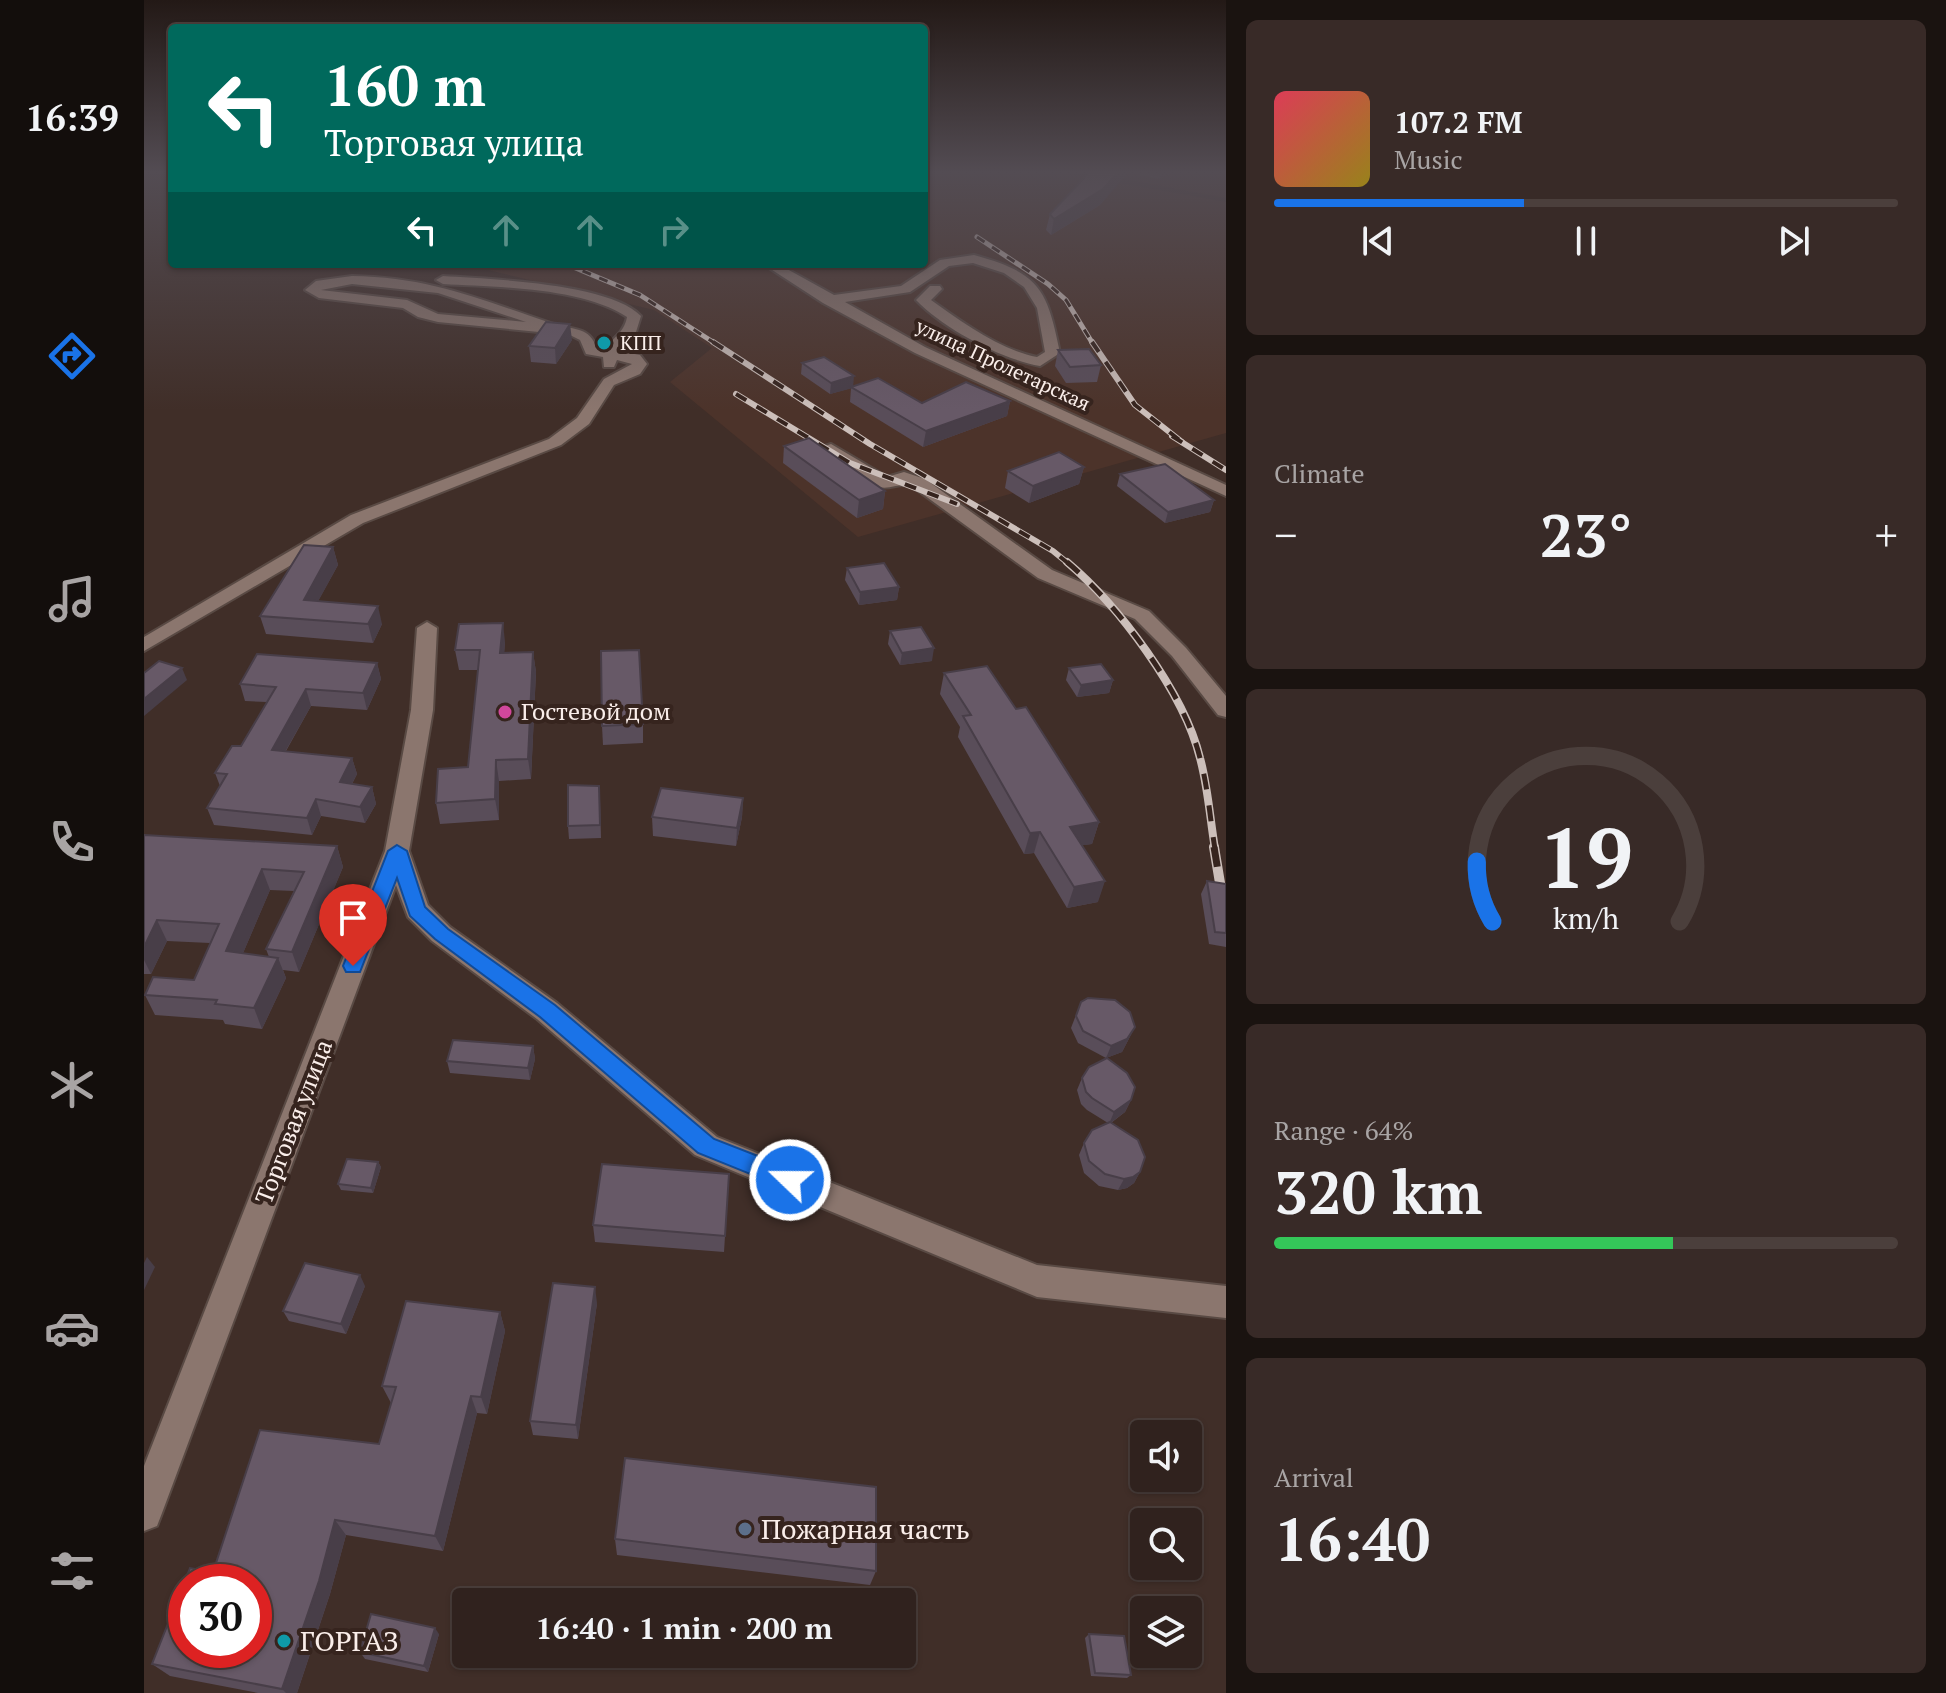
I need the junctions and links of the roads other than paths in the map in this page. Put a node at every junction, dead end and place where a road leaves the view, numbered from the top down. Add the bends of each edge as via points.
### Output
1 (781, 268) edge
2 (344, 273) dead end
3 (935, 289) dead end
4 (828, 300) junction
5 (552, 327) junction
6 (609, 354) junction
7 (609, 382) junction
8 (831, 449) edge
9 (1226, 491) edge
10 (427, 628) dead end
11 (144, 645) edge
12 (1226, 710) edge
13 (397, 851) junction
14 (1226, 1302) edge
15 (144, 1513) edge

1 - 4 street, улица Пролетарская
2 - 6 street via 504,285 617,306 631,312 634,320 630,334
3 - 4 street via 923,300 1015,357 1040,362 1053,353 1044,308 1029,284 1009,270 974,259 945,263 905,289
4 - 9 street, улица Пролетарская via 920,350
5 - 5 street via 429,316 407,304 312,290 336,279 435,288
5 - 6 street via 581,334 591,351
6 - 7 street
6 - 7 street via 635,358 640,364
7 - 11 street via 583,421 555,442 357,519
8 - 12 street via 885,483 904,477 919,483 1045,574 1142,615
10 - 13 street, Торговая улица via 422,710
13 - 14 street via 417,910 441,934 547,1011 706,1146 1037,1281
13 - 15 street, Торговая улица

